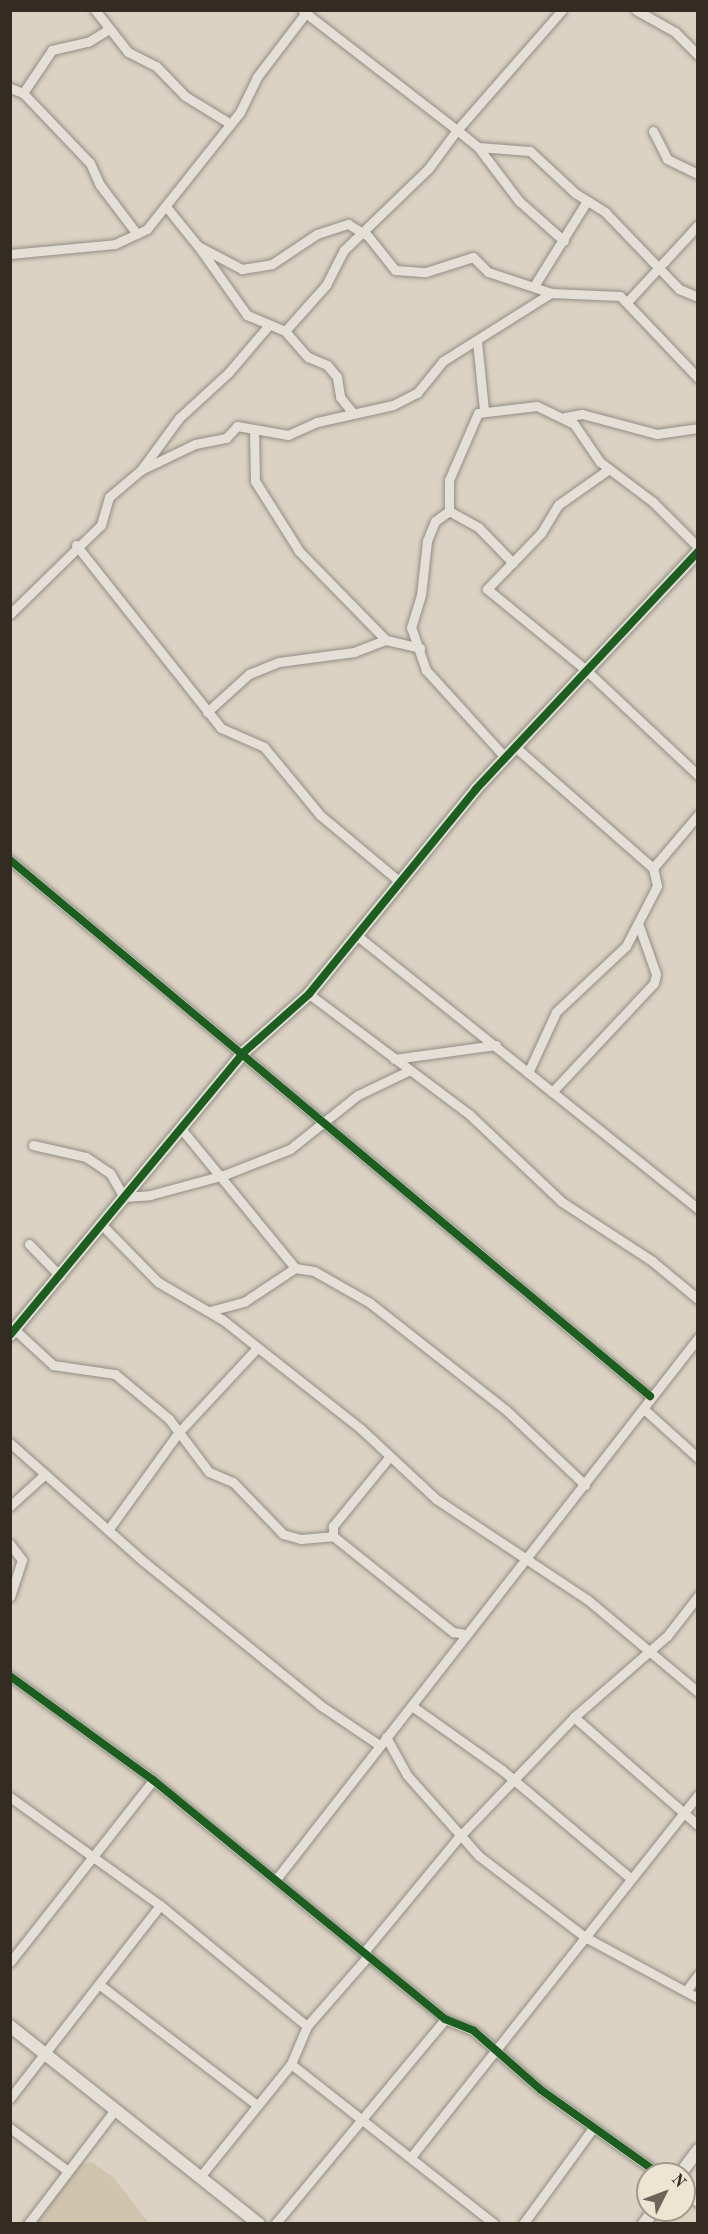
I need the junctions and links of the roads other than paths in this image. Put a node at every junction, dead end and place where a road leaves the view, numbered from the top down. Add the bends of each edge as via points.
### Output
1 (94, 10) edge
2 (562, 10) edge
3 (636, 10) edge
4 (305, 12) edge
5 (107, 30) junction
6 (698, 55) edge
7 (10, 88) edge
8 (22, 93) junction
9 (229, 123) junction
10 (457, 130) junction
11 (653, 131) dead end
12 (478, 147) junction
13 (698, 174) edge
14 (587, 201) junction
15 (168, 209) junction
16 (698, 225) edge
17 (361, 231) junction
18 (137, 234) junction
19 (564, 241) junction
20 (198, 246) junction
21 (10, 254) edge
22 (656, 266) junction
23 (534, 286) junction
24 (551, 293) junction
25 (698, 297) edge
26 (629, 300) junction
27 (268, 326) junction
28 (285, 331) junction
29 (477, 341) junction
30 (698, 378) edge
31 (484, 410) junction
32 (354, 414) junction
33 (566, 417) junction
34 (698, 428) edge
35 (254, 430) junction
36 (609, 469) junction
37 (141, 470) junction
38 (449, 511) junction
39 (76, 545) junction
40 (698, 550) edge
41 (513, 563) junction
42 (10, 614) edge
43 (386, 640) junction
44 (421, 648) junction
45 (586, 670) junction
46 (207, 712) junction
47 (514, 746) junction
48 (505, 757) junction
49 (698, 775) edge
50 (698, 815) edge
51 (10, 860) edge
52 (653, 868) junction
53 (400, 882) junction
54 (639, 926) junction
55 (355, 934) junction
56 (309, 994) junction
57 (496, 1046) junction
58 (244, 1052) junction
59 (394, 1059) junction
60 (408, 1071) junction
61 (528, 1073) junction
62 (552, 1092) junction
63 (326, 1122) junction
64 (183, 1131) junction
65 (33, 1145) dead end
66 (224, 1175) junction
67 (124, 1197) junction
68 (698, 1209) edge
69 (102, 1225) junction
70 (29, 1244) dead end
71 (295, 1268) junction
72 (60, 1276) junction
73 (698, 1299) edge
74 (210, 1311) junction
75 (13, 1332) edge
76 (698, 1338) edge
77 (256, 1349) junction
78 (650, 1396) junction
79 (646, 1411) junction
80 (179, 1432) junction
81 (10, 1443) edge
82 (390, 1456) junction
83 (698, 1458) edge
84 (45, 1474) junction
85 (585, 1485) junction
86 (10, 1506) edge
87 (108, 1530) junction
88 (333, 1536) junction
89 (10, 1544) edge
90 (526, 1559) junction
91 (10, 1596) edge
92 (698, 1596) edge
93 (465, 1634) junction
94 (647, 1652) junction
95 (10, 1676) edge
96 (698, 1692) edge
97 (412, 1706) junction
98 (574, 1717) junction
99 (386, 1737) junction
100 (379, 1744) junction
101 (153, 1780) junction
102 (514, 1782) junction
103 (698, 1795) edge
104 (10, 1797) edge
105 (682, 1813) junction
106 (698, 1824) edge
107 (458, 1838) junction
108 (89, 1859) junction
109 (628, 1877) junction
110 (277, 1878) junction
111 (160, 1905) junction
112 (585, 1937) junction
113 (366, 1954) junction
114 (10, 1962) edge
115 (698, 1975) edge
116 (100, 1985) junction
117 (686, 1991) junction
118 (698, 1998) edge
119 (446, 2019) junction
120 (10, 2026) edge
121 (307, 2026) junction
122 (496, 2052) junction
123 (45, 2054) junction
124 (291, 2064) junction
125 (10, 2098) edge
126 (257, 2105) junction
127 (114, 2111) junction
128 (362, 2119) junction
129 (10, 2128) edge
130 (593, 2128) junction
131 (411, 2157) junction
132 (642, 2162) edge
133 (68, 2171) junction
134 (200, 2178) junction
135 (28, 2223) edge
136 (259, 2223) edge
137 (275, 2223) edge
138 (494, 2223) edge
139 (523, 2223) edge

1 - 5 street
2 - 10 street
3 - 6 street via 675,32
4 - 9 street
4 - 10 street
5 - 8 street via 88,42 52,50
5 - 9 street via 133,55 156,66 185,96
7 - 8 street
8 - 18 street via 90,162 100,185
9 - 15 street
10 - 12 street
10 - 17 street via 428,169
11 - 13 street via 667,159
12 - 14 street via 530,151
12 - 19 street via 505,186
14 - 19 street
14 - 22 street via 605,212
15 - 18 street
15 - 20 street
16 - 22 street
17 - 20 street via 348,224 328,228 272,264 253,268 242,269
17 - 23 street via 394,270 426,272 473,257 488,272
17 - 28 street via 326,285
18 - 21 street via 115,244
19 - 23 street via 542,265
20 - 27 street via 247,315
22 - 25 street
22 - 26 street
23 - 24 street
24 - 26 street via 588,292
24 - 29 street
26 - 30 street via 642,321
27 - 28 street
27 - 37 street via 229,372 179,418
28 - 32 street via 308,357 338,377 340,398
29 - 31 street
29 - 32 street via 443,361 417,393
31 - 33 street via 537,406
31 - 38 street via 449,480
32 - 35 street via 288,435
33 - 34 street via 582,414 657,434
33 - 36 street
35 - 37 street via 237,426 226,438 195,444
35 - 43 street via 255,481 299,551
36 - 40 street via 653,502
36 - 41 street via 558,505
37 - 39 street via 109,497 101,525
38 - 41 street via 478,527
38 - 44 street via 435,521 421,564 422,595 411,627
39 - 42 street
39 - 46 street
40 - 45 street
41 - 45 street via 487,589
43 - 44 street
43 - 46 street via 354,652 305,655 259,669
44 - 48 street via 426,670
45 - 47 street
45 - 49 street
46 - 53 street via 221,728 264,747 304,800
47 - 48 street
47 - 52 street
48 - 53 street
50 - 52 street
51 - 58 street
52 - 54 street via 657,886
53 - 55 street
54 - 61 street via 626,946 556,1012
54 - 62 street via 656,974 654,983
55 - 56 street
55 - 57 street
56 - 58 street
56 - 59 street
57 - 59 street
57 - 61 street
58 - 63 street
58 - 64 street
59 - 60 street
60 - 63 street via 358,1095
60 - 73 street via 470,1115 562,1202 652,1261
61 - 62 street
62 - 68 street
63 - 66 street via 296,1146
63 - 78 street via 461,1243
64 - 66 street
64 - 67 street
65 - 67 street via 86,1156 110,1173
66 - 67 street
66 - 71 street
67 - 69 street
69 - 72 street
69 - 74 street via 158,1282
70 - 72 street
71 - 74 street via 244,1302
71 - 85 street via 314,1271 370,1303 506,1410
72 - 75 street
74 - 77 street
75 - 80 street via 53,1365 115,1374
76 - 78 street
77 - 80 street
77 - 82 street
78 - 79 street
79 - 83 street
79 - 85 street
80 - 87 street
80 - 88 street via 197,1460 233,1482 283,1534 302,1539
81 - 84 street
82 - 88 street via 333,1526
82 - 90 street via 436,1499
84 - 86 street
84 - 87 street
85 - 90 street
87 - 100 street via 320,1705
88 - 93 street via 453,1632
89 - 91 street via 22,1560
90 - 93 street
90 - 94 street via 588,1600
92 - 94 street
93 - 97 street
94 - 96 street
94 - 98 street
95 - 101 street
97 - 99 street
97 - 102 street
98 - 102 street
98 - 105 street
99 - 100 street
99 - 107 street via 407,1775
100 - 110 street
101 - 108 street
101 - 110 street
102 - 107 street
102 - 109 street
103 - 105 street
104 - 108 street
105 - 106 street
105 - 109 street
107 - 112 street
107 - 113 street
108 - 111 street
108 - 114 street
109 - 112 street
110 - 113 street
111 - 116 street
111 - 121 street
112 - 117 street
112 - 122 street
113 - 119 street
113 - 121 street
115 - 117 street
116 - 123 street
116 - 126 street
117 - 118 street
119 - 122 street via 474,2031
119 - 128 street
120 - 123 street
121 - 124 street
122 - 130 street
122 - 131 street
123 - 125 street
123 - 127 street
124 - 126 street
124 - 128 street
126 - 134 street
127 - 133 street
127 - 134 street
128 - 131 street
128 - 137 street
129 - 133 street
130 - 132 street
130 - 139 street
131 - 138 street
133 - 135 street
134 - 136 street

